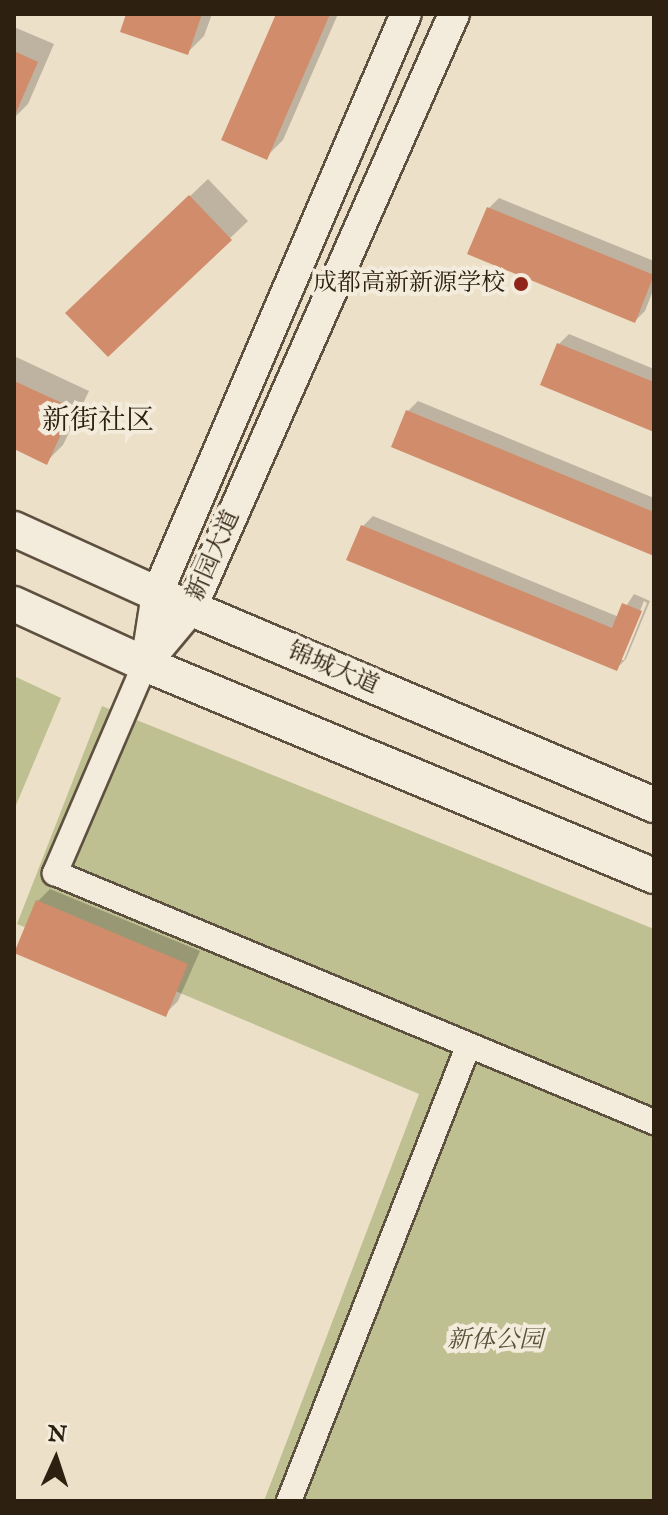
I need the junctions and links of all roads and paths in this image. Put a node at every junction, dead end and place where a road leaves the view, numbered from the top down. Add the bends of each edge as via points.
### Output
1 (406, 14) edge
2 (454, 14) edge
3 (14, 529) edge
4 (157, 594) junction
5 (14, 604) edge
6 (191, 609) junction
7 (145, 664) junction
8 (654, 805) edge
9 (654, 876) edge
10 (468, 1046) junction
11 (654, 1122) edge
12 (289, 1501) edge

1 - 4 street, 新园大道
2 - 6 street, 新园大道
3 - 4 main road, 锦城大道
4 - 6 main road, 锦城大道
4 - 7 street, 新园大道
5 - 7 main road
6 - 7 street, 新园大道
6 - 8 main road, 锦城大道
7 - 9 main road
7 - 10 street via 55,873
10 - 11 street
10 - 12 street

